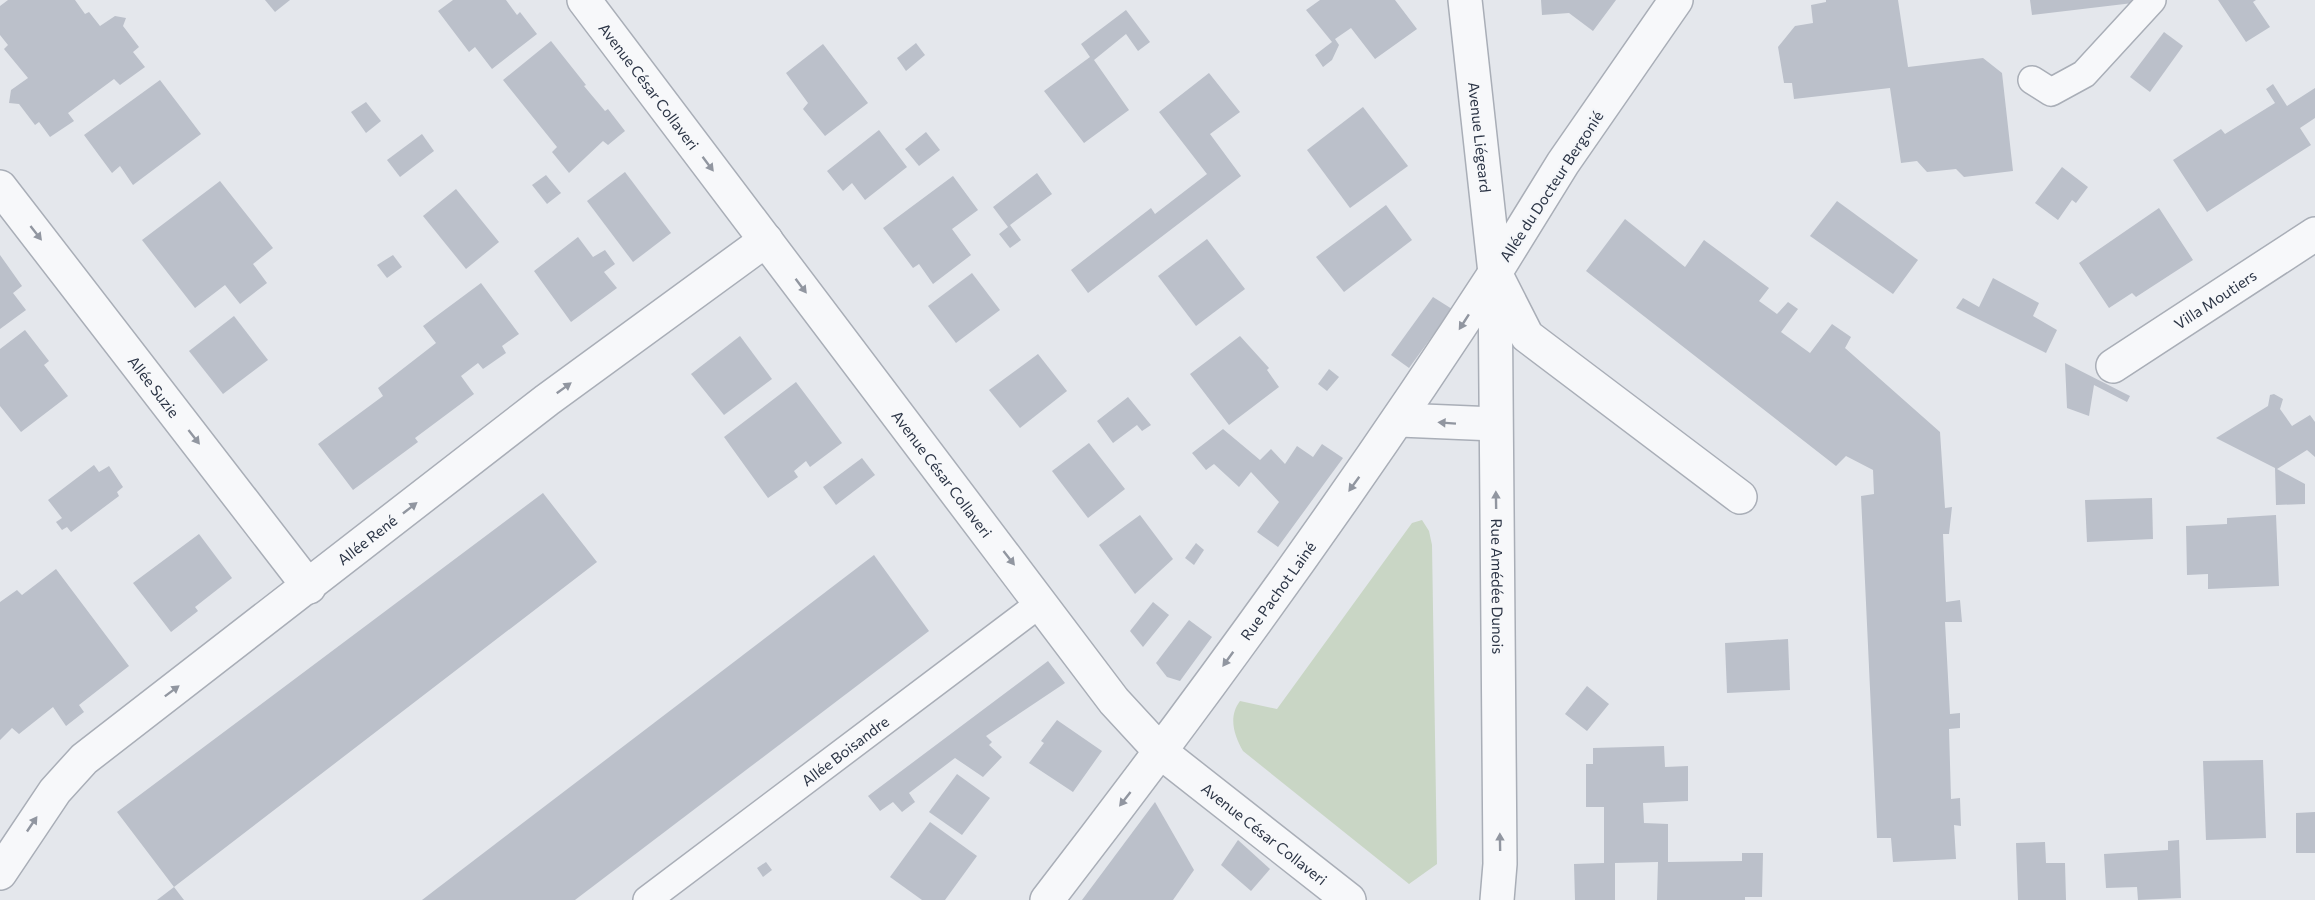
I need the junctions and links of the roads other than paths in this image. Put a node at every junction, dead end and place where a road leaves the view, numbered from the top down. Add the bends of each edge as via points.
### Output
1 (584, 0) edge
2 (1465, 0) edge
3 (1676, 0) edge
4 (2152, 0) edge
5 (2032, 80) dead end
6 (0, 187) edge
7 (2315, 234) edge
8 (766, 240) junction
9 (1496, 273) junction
10 (2114, 366) dead end
11 (1400, 420) junction
12 (1495, 424) junction
13 (1740, 497) dead end
14 (309, 587) junction
15 (1042, 602) junction
16 (1161, 753) junction
17 (0, 873) edge
18 (647, 900) edge
19 (1047, 900) edge
20 (1349, 900) edge
21 (1497, 900) edge

1 -> 8 street, Avenue César Collaveri
2 - 9 street, Avenue Liégeard
3 - 9 street, Allée du Docteur Bergonié via 1563,163
4 - 5 lane via 2084,74 2051,92
6 -> 14 street, Allée Suzie
7 - 10 street, Villa Moutiers
14 -> 8 street, Allée René via 547,400
8 -> 15 street, Avenue César Collaveri
9 -> 11 street, Rue Pachot Lainé
9 - 12 street, Rue Amédée Dunois
9 - 13 street, Allée du Docteur Bergonié via 1527,336
12 -> 11 street
11 -> 16 street, Rue Pachot Lainé
21 -> 12 street, Rue Amédée Dunois via 1500,864
17 -> 14 street, Allée René via 55,791 84,759
15 - 16 street, Avenue César Collaveri via 1082,660
15 - 18 lane, Allée Boisandre
16 -> 19 street, Rue Pachot Lainé
16 - 20 street, Avenue César Collaveri

